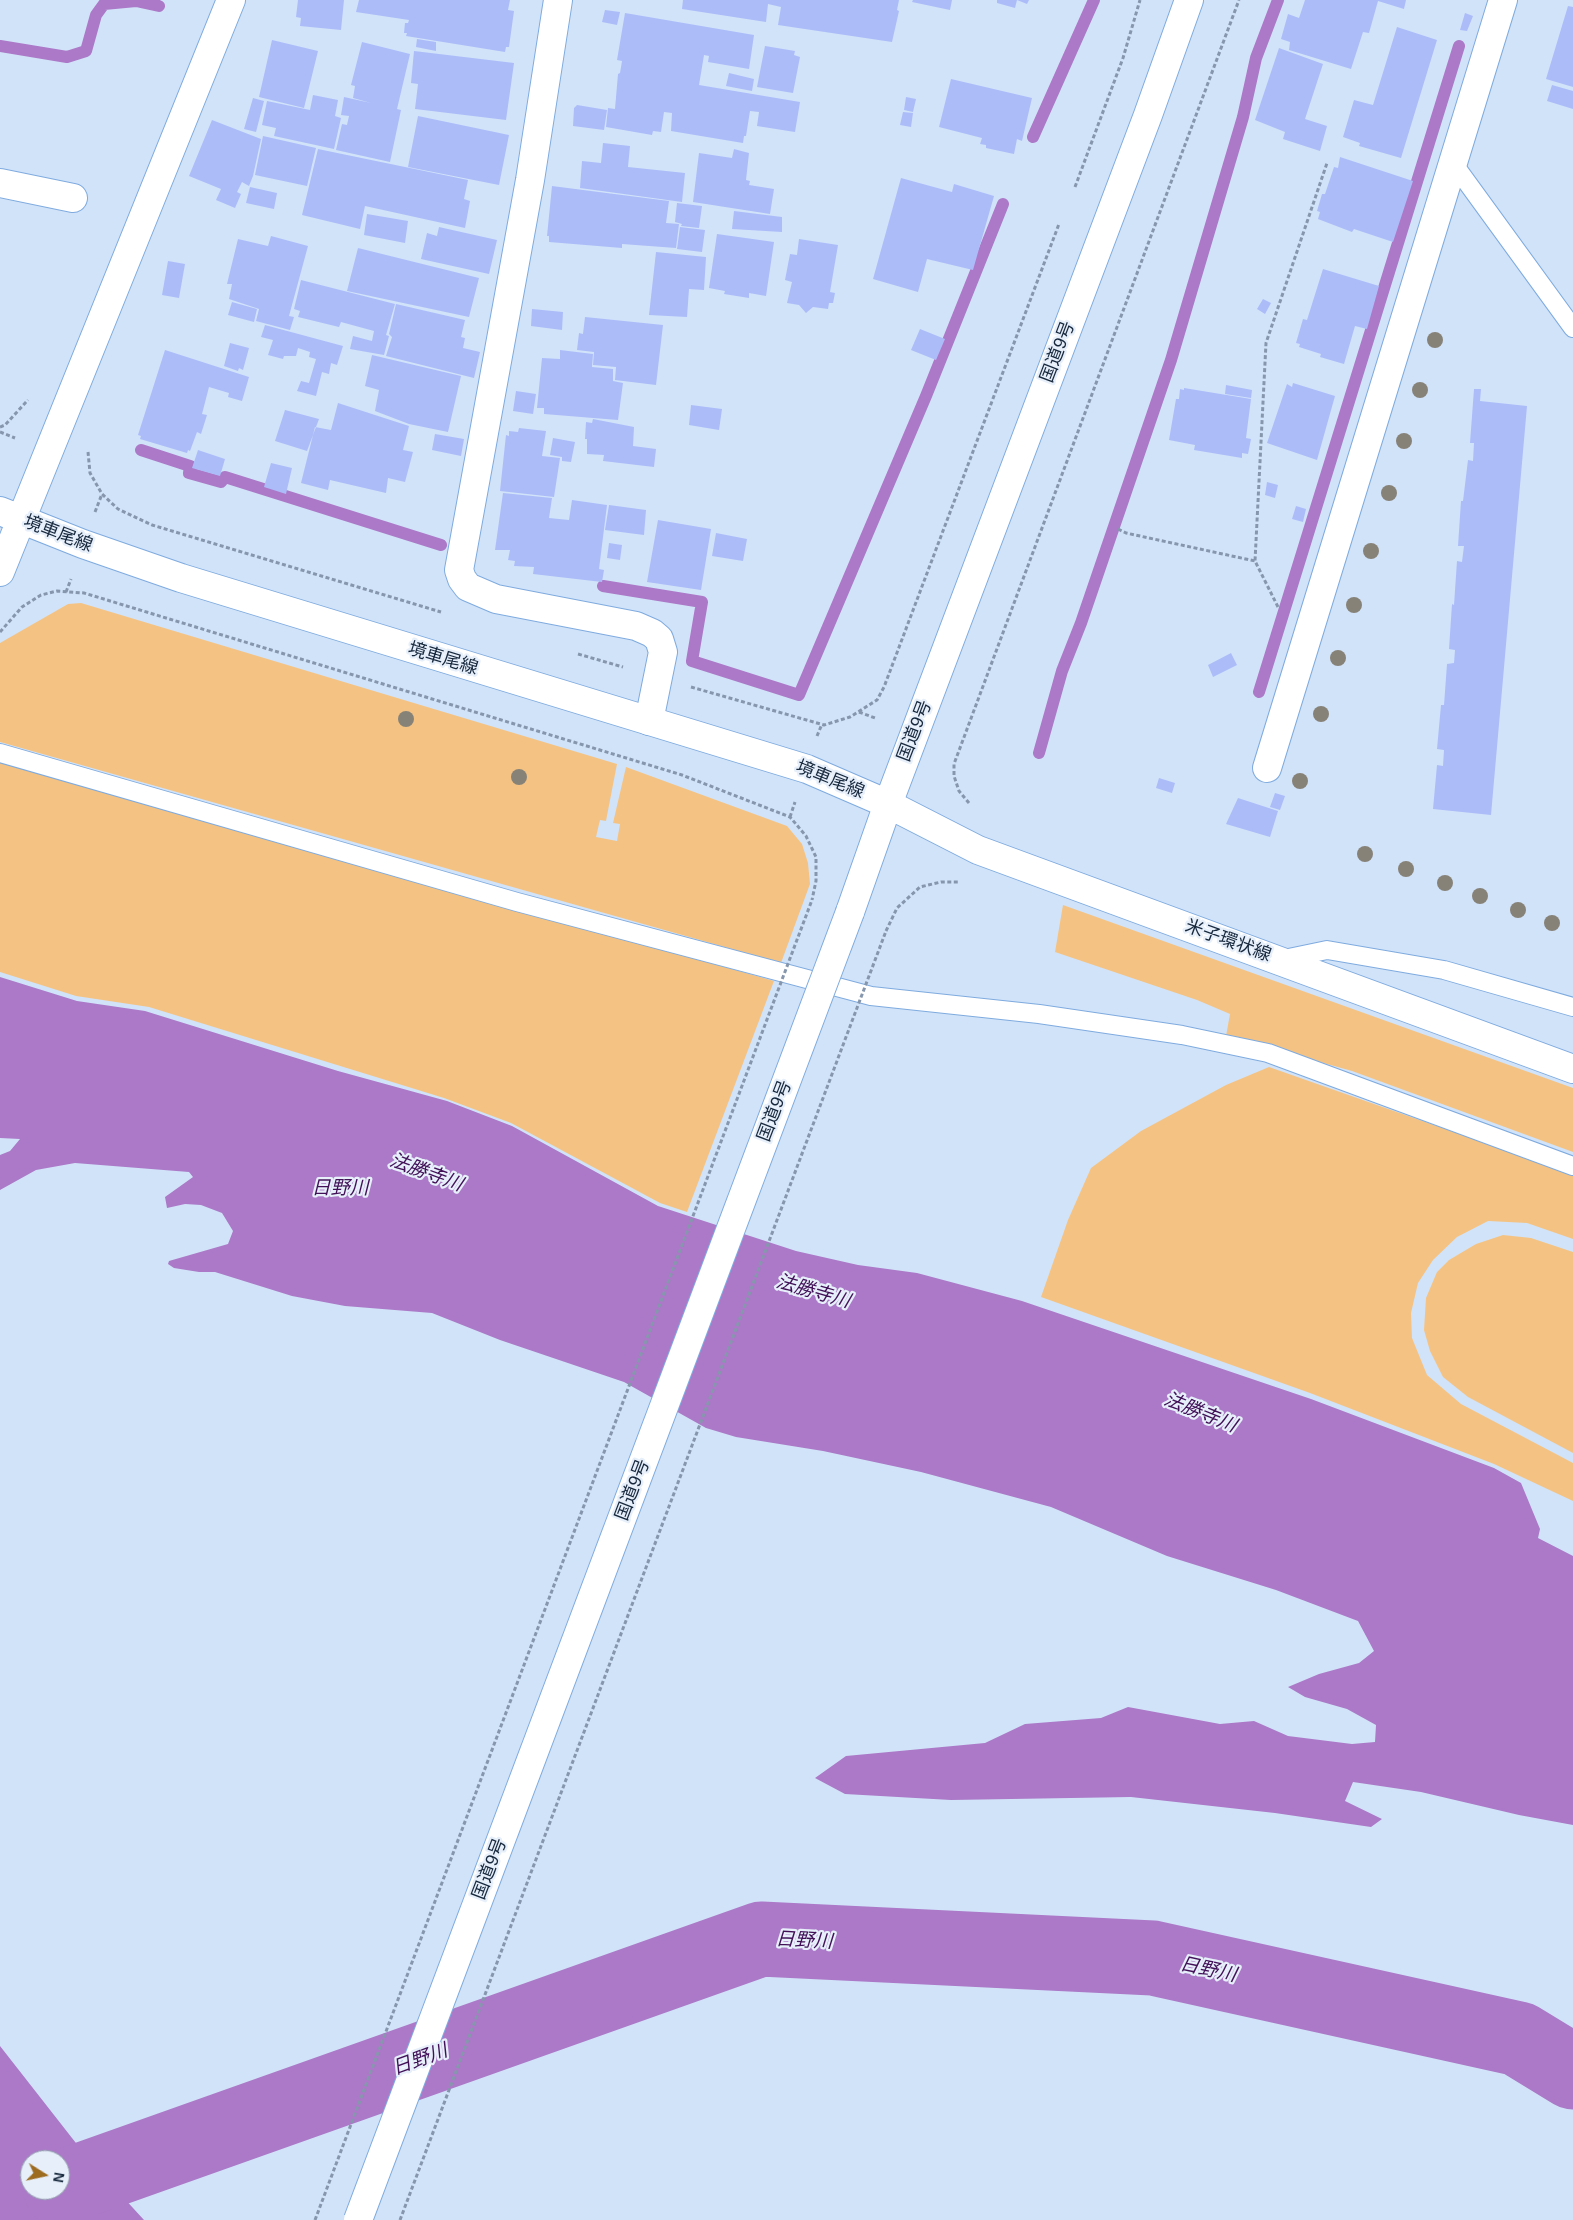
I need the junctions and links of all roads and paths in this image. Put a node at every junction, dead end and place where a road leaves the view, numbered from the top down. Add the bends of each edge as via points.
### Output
1 (231, 0) edge
2 (558, 0) edge
3 (1140, 0) edge
4 (1189, 0) edge
5 (1239, 0) edge
6 (1503, 0) edge
7 (1453, 162) junction
8 (1327, 164) dead end
9 (0, 183) edge
10 (1074, 187) dead end
11 (73, 198) dead end
12 (1059, 224) dead end
13 (1573, 328) edge
14 (0, 432) edge
15 (15, 438) dead end
16 (88, 450) dead end
17 (102, 494) junction
18 (94, 514) dead end
19 (10, 515) edge
20 (1118, 529) dead end
21 (1255, 561) junction
22 (0, 572) edge
23 (71, 578) dead end
24 (66, 592) junction
25 (449, 615) dead end
26 (0, 632) edge
27 (1309, 632) junction
28 (573, 652) dead end
29 (630, 670) dead end
30 (686, 686) dead end
31 (858, 712) junction
32 (875, 718) dead end
33 (649, 721) junction
34 (822, 724) junction
35 (817, 737) dead end
36 (951, 746) dead end
37 (959, 750) junction
38 (0, 753) edge
39 (1267, 768) dead end
40 (795, 802) dead end
41 (888, 804) junction
42 (974, 806) dead end
43 (790, 816) junction
44 (965, 882) dead end
45 (1279, 960) junction
46 (1573, 1007) edge
47 (1573, 1069) edge
48 (1573, 1166) edge
49 (315, 2220) edge
50 (358, 2220) edge
51 (400, 2220) edge

1 - 19 main road
2 - 33 main road via 530,180 459,570 468,587 496,599 636,626 652,633 659,639 662,652
3 - 10 path via 1123,58
4 - 41 main road, 国道9号
5 - 37 path
6 - 7 main road
7 - 13 lane
7 - 27 main road
8 - 21 path via 1266,343
9 - 11 main road
12 - 31 path via 884,687 877,700
14 - 15 path
16 - 17 path via 90,473
17 - 18 path
17 - 25 path via 118,508 152,525
19 - 22 main road
19 - 33 main road, 境車尾線 via 181,578
20 - 21 path
21 - 27 path via 1277,606
23 - 24 path
24 - 26 path via 41,595 22,607
24 - 43 path via 93,596 644,763
27 - 39 main road
28 - 29 path
30 - 34 path
31 - 32 path
31 - 34 path
33 - 41 main road, 境車尾線 via 806,769
34 - 35 path
36 - 37 path
37 - 42 path via 954,776 959,791
38 - 48 lane via 517,902 872,996 1058,1017 1182,1035 1268,1053
40 - 43 path
41 - 45 main road, 米子環状線 via 978,850
41 - 50 main road, 国道9号, bridge
43 - 49 path, bridge via 806,836 816,857 812,900
44 - 51 path, bridge via 942,882 920,887 897,908 886,931
45 - 46 lane via 1326,950 1444,970
45 - 47 main road, 米子環状線

